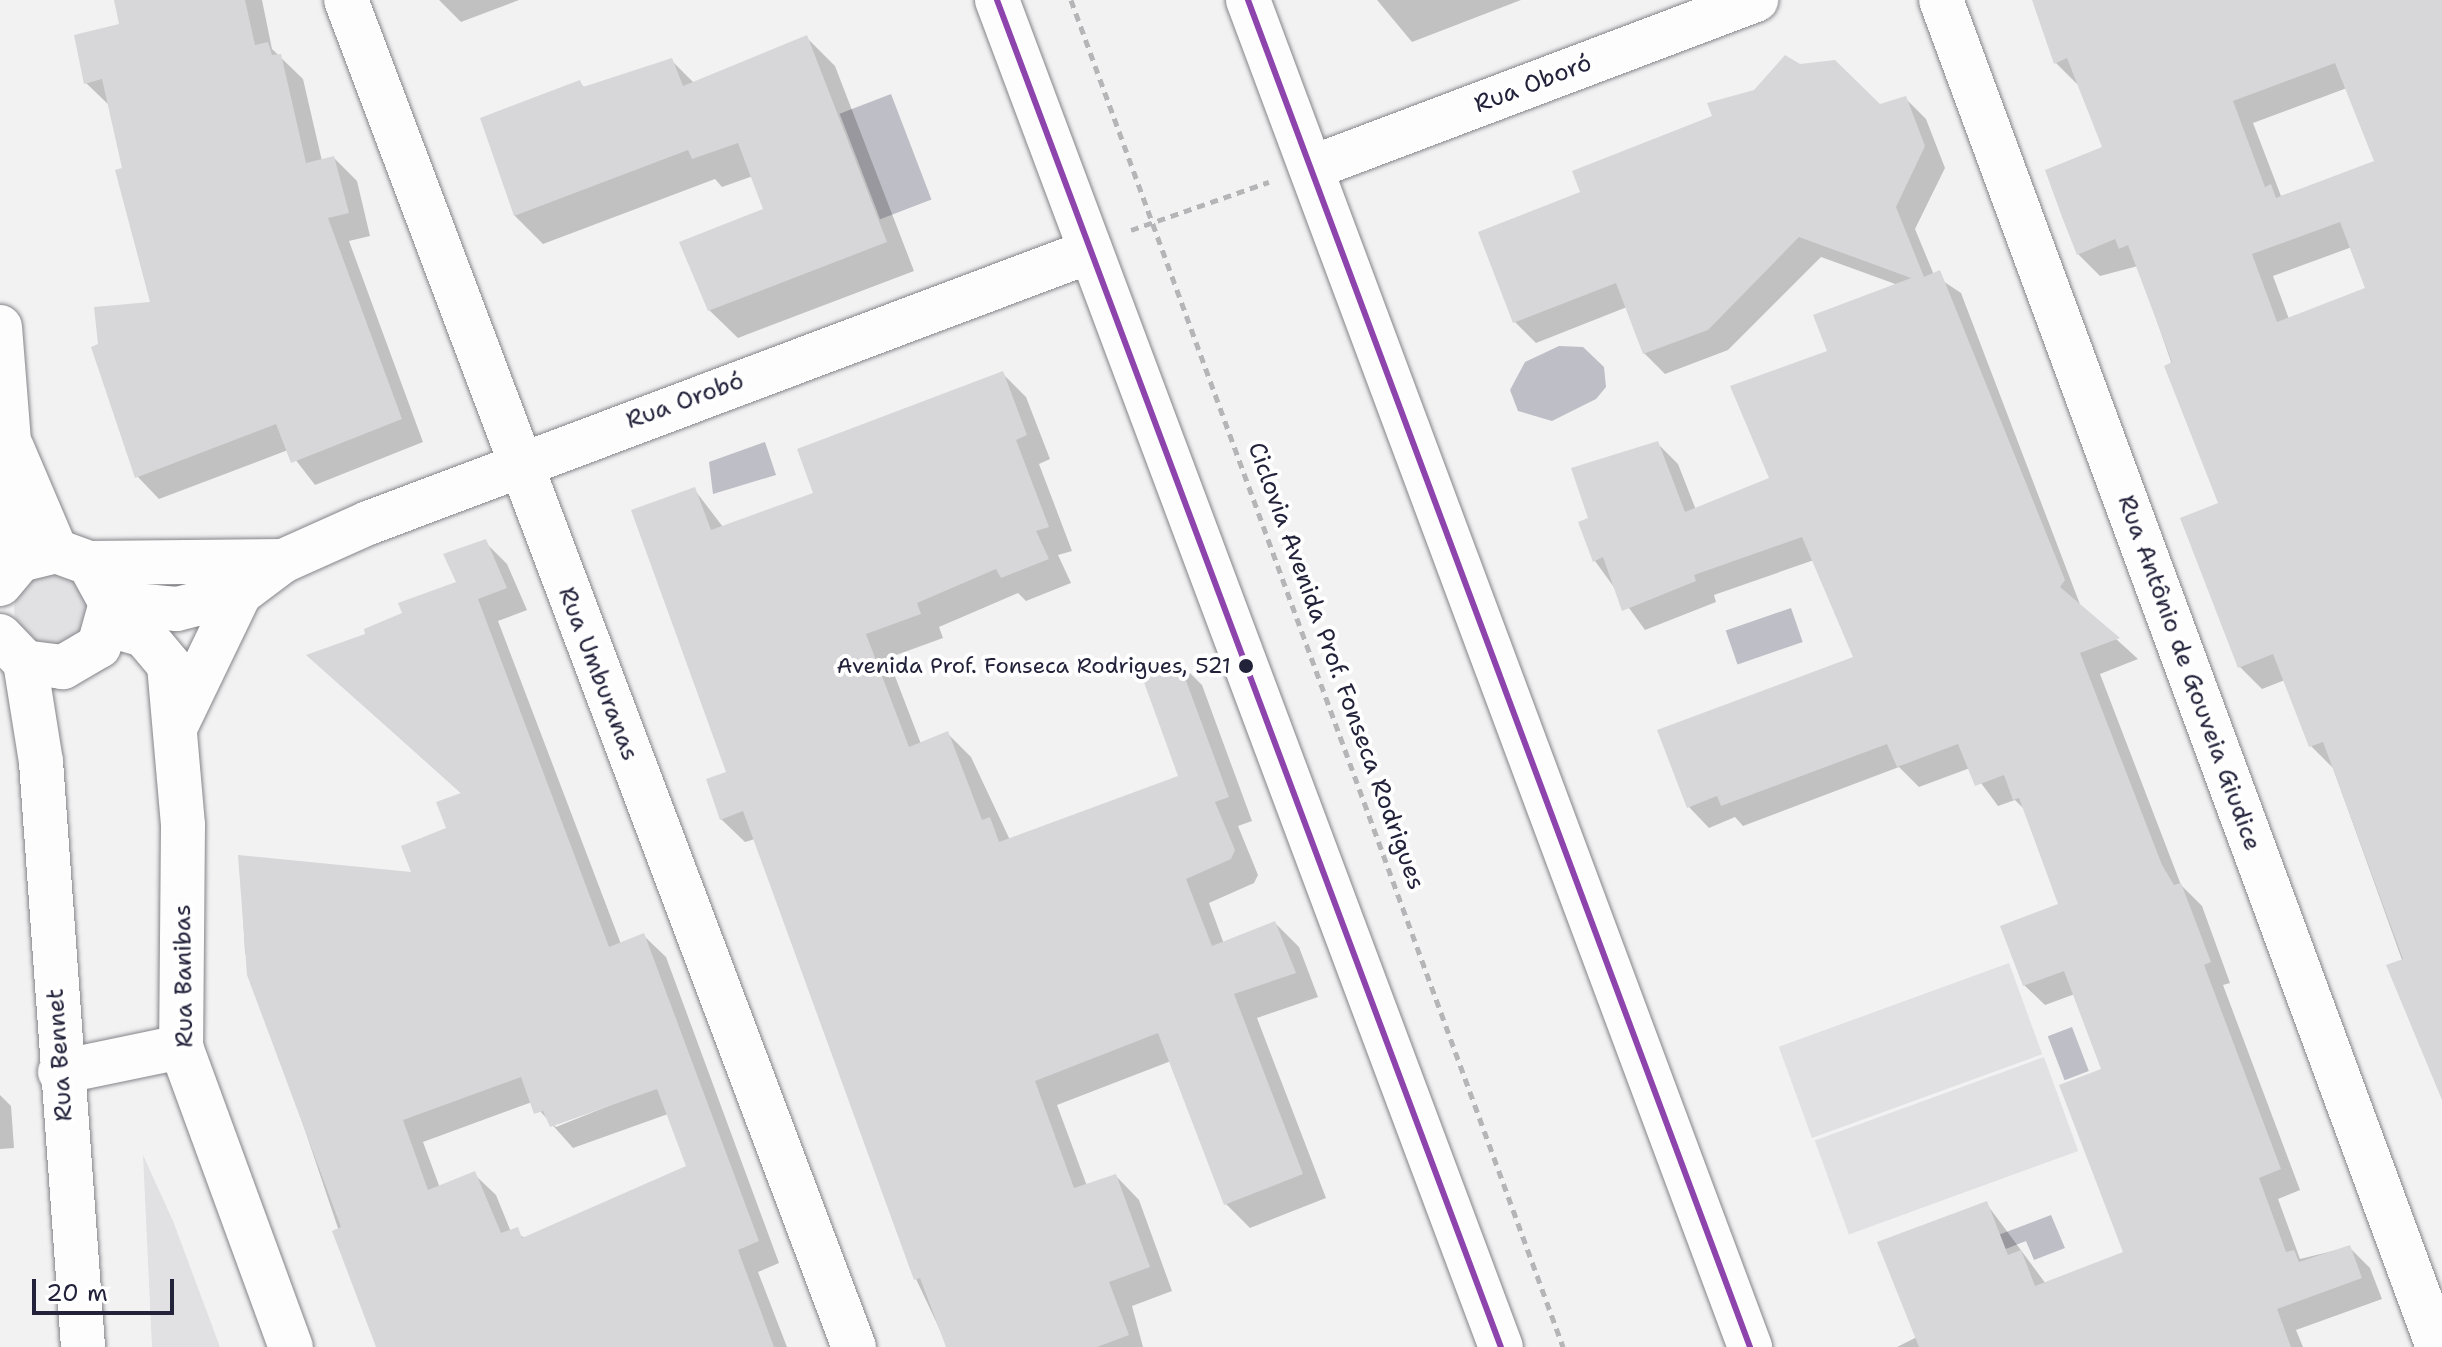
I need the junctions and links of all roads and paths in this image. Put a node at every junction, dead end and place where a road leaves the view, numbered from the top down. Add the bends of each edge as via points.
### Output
1 (346, 0) edge
2 (997, 0) edge
3 (1071, 0) edge
4 (1248, 0) edge
5 (1756, 0) edge
6 (1941, 0) edge
7 (1311, 168) junction
8 (1155, 217) junction
9 (1091, 251) junction
10 (0, 327) edge
11 (9, 442) junction
12 (517, 463) junction
13 (72, 557) junction
14 (283, 561) junction
15 (3, 579) edge
16 (240, 593) junction
17 (110, 614) junction
18 (9, 651) edge
19 (81, 661) junction
20 (173, 732) junction
21 (41, 762) junction
22 (181, 1047) junction
23 (60, 1072) junction
24 (83, 1347) edge
25 (291, 1347) edge
26 (854, 1347) edge
27 (1501, 1347) edge
28 (1563, 1347) edge
29 (1750, 1347) edge
30 (2438, 1347) edge

1 - 12 main road, Rua Umburanas
2 - 9 main road
3 - 8 path, Ciclovia Avenida Prof. Fonseca Rodrigues
4 - 7 main road
5 - 7 main road, Rua Oboró
6 - 30 main road, Rua Antônio de Gouveia Giudice
7 - 8 path
7 - 29 main road
8 - 9 path
8 - 28 path, Ciclovia Avenida Prof. Fonseca Rodrigues
9 - 12 main road, Rua Orobó
9 - 27 main road
10 - 11 main road
11 - 13 main road
11 - 15 main road
12 - 14 main road, Rua Orobó
12 - 26 main road, Rua Umburanas
13 - 14 main road, Rua Orobó
13 - 15 main road, Rua Orobó via 37,553
13 - 17 main road
14 - 16 main road, Rua Orobó
16 - 17 main road, Rua Orobó via 177,609
16 - 20 main road
17 - 19 main road, Rua Bennet
17 - 20 main road, Rua Banibas via 144,635 169,665
18 - 19 main road via 44,668
18 - 21 main road, Rua Bennet
19 - 21 main road, Rua Bennet
20 - 22 main road, Rua Banibas via 183,825
21 - 23 main road, Rua Bennet
22 - 23 main road
22 - 25 main road, Rua Banibas
23 - 24 main road, Rua Bennet

